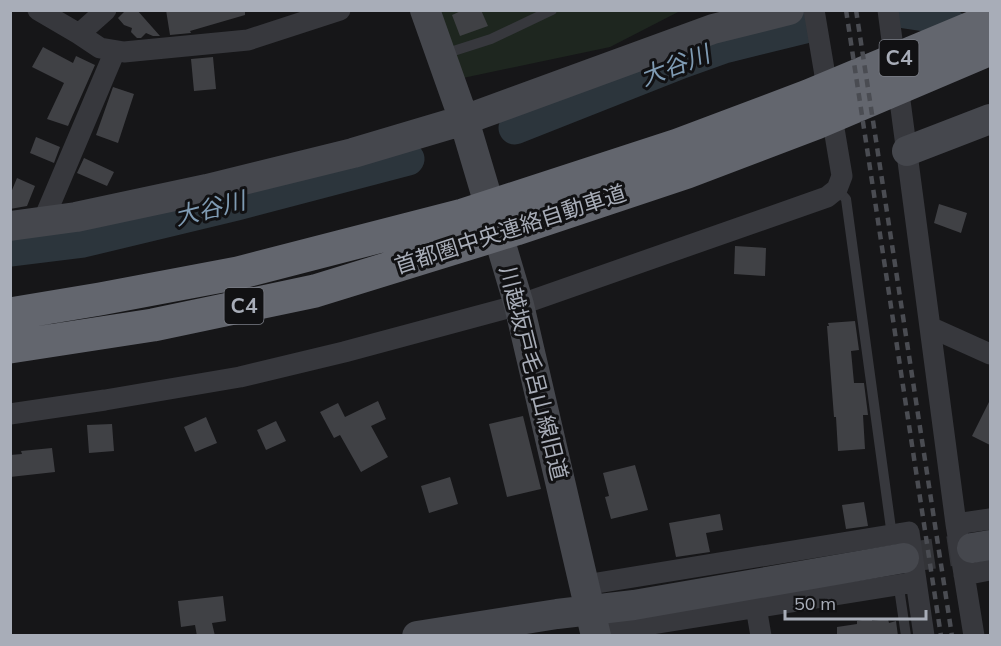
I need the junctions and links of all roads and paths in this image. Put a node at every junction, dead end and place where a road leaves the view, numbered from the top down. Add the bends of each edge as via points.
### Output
1 (38, 10) edge
2 (106, 10) edge
3 (340, 10) edge
4 (425, 10) edge
5 (789, 10) edge
6 (814, 10) edge
7 (888, 10) edge
8 (551, 11) edge
9 (990, 20) edge
10 (80, 34) junction
11 (990, 49) edge
12 (115, 51) junction
13 (441, 56) junction
14 (812, 110) junction
15 (990, 119) edge
16 (464, 120) junction
17 (907, 151) junction
18 (837, 189) junction
19 (43, 221) junction
20 (10, 226) edge
21 (467, 229) junction
22 (519, 305) junction
23 (10, 314) edge
24 (930, 327) junction
25 (10, 347) edge
26 (990, 354) edge
27 (10, 414) edge
28 (990, 519) edge
29 (975, 553) edge
30 (902, 558) junction
31 (756, 607) junction
32 (592, 616) edge
33 (417, 636) edge
34 (761, 636) edge
35 (906, 636) edge
36 (924, 636) edge
37 (974, 636) edge

1 - 10 street
2 - 10 street
3 - 12 street via 248,40
4 - 13 street, 川越坂戸毛呂山線旧道
5 - 16 street via 712,29
6 - 18 street via 842,176
7 - 17 street
8 - 13 lane via 491,39
9 - 14 highway, 首都圏中央連絡自動車道 / C4
10 - 12 street via 100,48
11 - 14 highway, 首都圏中央連絡自動車道 / C4
12 - 19 street
13 - 16 street, 川越坂戸毛呂山線旧道
14 - 21 highway, 首都圏中央連絡自動車道 / C4 via 678,145 514,214
15 - 17 street
16 - 19 street via 353,153 218,186
16 - 22 street, 川越坂戸毛呂山線旧道
17 - 24 street
18 - 22 street via 827,197
18 - 30 lane via 846,199
19 - 20 street
21 - 23 highway, 首都圏中央連絡自動車道 / C4
21 - 25 highway, 首都圏中央連絡自動車道 / C4 via 315,291 153,325
22 - 27 street via 240,377
22 - 32 street, 川越坂戸毛呂山線旧道
24 - 26 street
24 - 29 street
28 - 29 street
29 - 37 street
30 - 31 street
30 - 32 street via 634,605
30 - 35 lane
30 - 36 street
31 - 32 street
31 - 34 street
32 - 33 street

